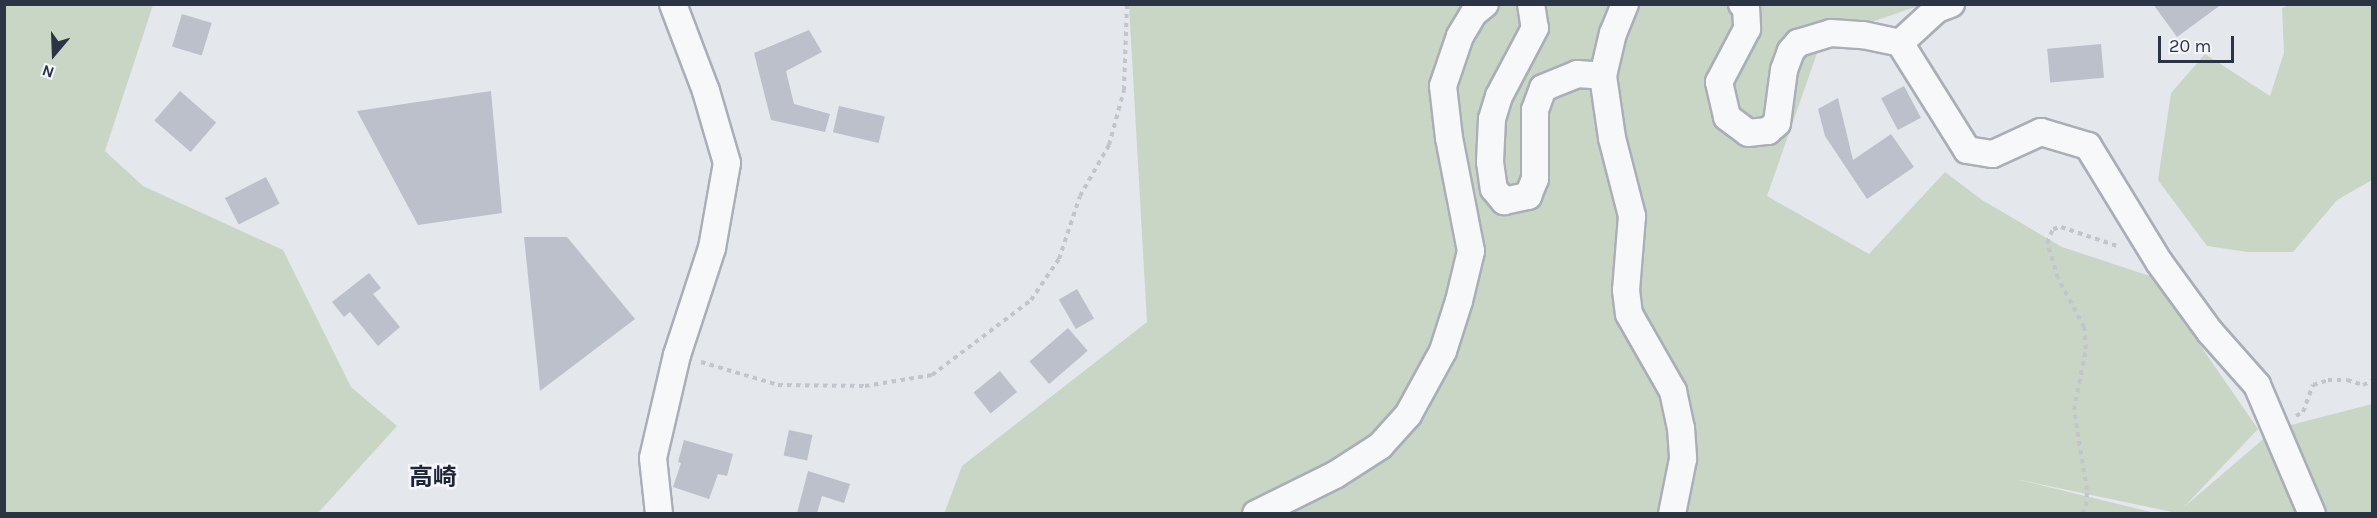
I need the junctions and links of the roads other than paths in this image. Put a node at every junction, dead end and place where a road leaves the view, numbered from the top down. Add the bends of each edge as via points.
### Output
1 (673, 4) edge
2 (1485, 4) edge
3 (1531, 4) edge
4 (1625, 4) edge
5 (1742, 4) edge
6 (1951, 4) edge
7 (1900, 43) junction
8 (1604, 76) junction
9 (659, 513) edge
10 (1256, 513) edge
11 (1672, 513) edge
12 (2312, 513) edge

1 - 9 street via 728,162 712,248 677,355 653,458
2 - 10 street via 1474,13 1460,36 1443,86 1471,250 1443,351 1408,415 1380,446 1335,475
3 - 8 street via 1535,28 1499,96 1492,119 1494,189 1504,201 1528,196 1535,179 1535,110 1543,88 1576,74
4 - 8 street via 1612,33
5 - 7 street via 1746,7 1747,29 1719,82 1727,117 1748,133 1768,131 1777,123 1784,70 1798,43 1831,33
6 - 7 street via 1937,9
7 - 12 street via 1966,150 1993,154 2041,132 2088,146 2159,262 2210,332 2257,385
8 - 11 street via 1612,138 1632,216 1626,290 1629,314 1673,391 1681,428 1683,459

